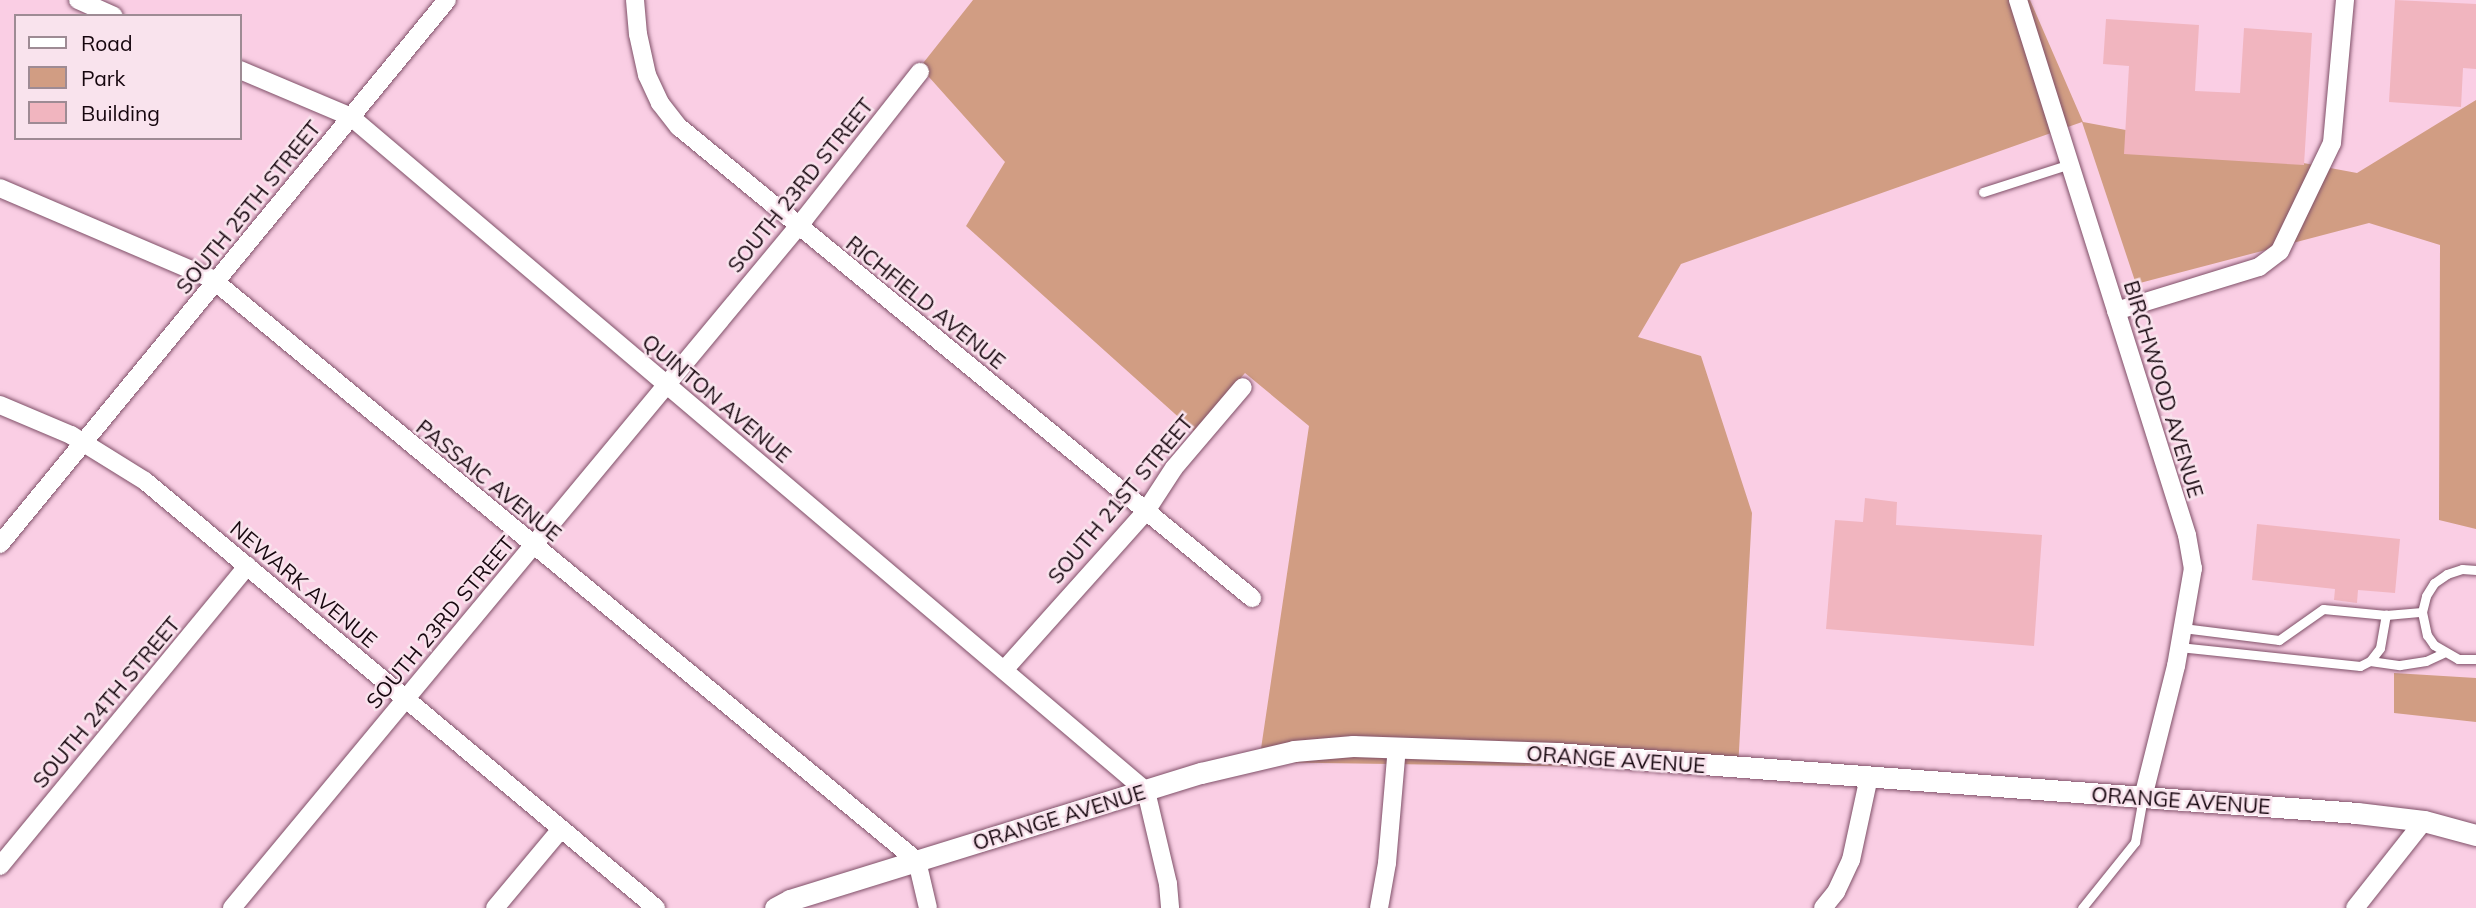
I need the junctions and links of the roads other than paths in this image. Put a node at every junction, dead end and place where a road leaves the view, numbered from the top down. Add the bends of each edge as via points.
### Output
1 (78, 0) edge
2 (447, 0) edge
3 (635, 0) edge
4 (2345, 0) edge
5 (2021, 1) edge
6 (110, 14) edge
7 (242, 71) edge
8 (920, 72) dead end
9 (351, 117) junction
10 (2070, 164) junction
11 (0, 188) edge
12 (1983, 192) dead end
13 (798, 226) junction
14 (215, 283) junction
15 (2116, 311) junction
16 (667, 385) junction
17 (1243, 387) dead end
18 (0, 405) edge
19 (84, 443) junction
20 (1146, 511) junction
21 (0, 544) edge
22 (533, 545) junction
23 (247, 566) junction
24 (2476, 570) edge
25 (1251, 598) dead end
26 (2422, 612) junction
27 (2386, 615) junction
28 (2183, 628) junction
29 (2179, 647) junction
30 (2444, 653) junction
31 (2476, 659) edge
32 (2370, 661) junction
33 (1004, 670) junction
34 (405, 699) junction
35 (1396, 747) junction
36 (1869, 777) junction
37 (1146, 790) junction
38 (2143, 797) junction
39 (2424, 821) junction
40 (561, 829) junction
41 (2476, 835) edge
42 (917, 861) junction
43 (0, 866) edge
44 (232, 908) edge
45 (495, 908) edge
46 (656, 908) edge
47 (775, 908) edge
48 (928, 908) edge
49 (1170, 908) edge
50 (1379, 908) edge
51 (1823, 908) edge
52 (2082, 908) edge
53 (2355, 908) edge

1 - 6 street
2 - 9 street, SOUTH 25TH STREET
3 - 13 street, RICHFIELD AVENUE via 642,61 665,109 691,137
4 - 15 street via 2332,142 2280,251 2259,267
5 - 10 street, BIRCHWOOD AVENUE
7 - 9 street, QUINTON AVENUE
8 - 13 street, SOUTH 23RD STREET
9 - 14 street, SOUTH 25TH STREET
9 - 16 street, QUINTON AVENUE
10 - 12 lane
10 - 15 street, BIRCHWOOD AVENUE
11 - 14 street, PASSAIC AVENUE
13 - 16 street, SOUTH 23RD STREET
13 - 20 street, RICHFIELD AVENUE
14 - 19 street, SOUTH 25TH STREET
14 - 22 street, PASSAIC AVENUE
15 - 28 street, BIRCHWOOD AVENUE via 2187,535 2193,568
16 - 22 street, SOUTH 23RD STREET
16 - 33 street, QUINTON AVENUE
17 - 20 street, SOUTH 21ST STREET via 1174,468
18 - 19 street, NEWARK AVENUE
19 - 21 street, SOUTH 25TH STREET
19 - 23 street, NEWARK AVENUE via 145,481
20 - 25 street, RICHFIELD AVENUE
20 - 33 street, SOUTH 21ST STREET
22 - 34 street, SOUTH 23RD STREET
22 - 42 street, PASSAIC AVENUE
23 - 34 street, NEWARK AVENUE
23 - 43 street, SOUTH 24TH STREET
24 - 26 lane via 2462,569 2434,583
26 - 27 lane
26 - 30 lane via 2427,635
27 - 28 lane via 2323,609 2279,640
27 - 32 lane via 2380,648
28 - 29 street, BIRCHWOOD AVENUE
29 - 32 lane via 2360,666
29 - 38 street, BIRCHWOOD AVENUE
30 - 31 lane
30 - 32 lane via 2400,665
33 - 37 street, QUINTON AVENUE
34 - 40 street, NEWARK AVENUE
34 - 44 street, SOUTH 23RD STREET
35 - 36 street, ORANGE AVENUE
35 - 37 street, ORANGE AVENUE via 1294,751
35 - 50 street
36 - 38 street, ORANGE AVENUE
36 - 51 street via 1851,860
37 - 42 street, ORANGE AVENUE
37 - 49 street
38 - 39 street, ORANGE AVENUE
38 - 52 lane via 2135,842
39 - 41 street, ORANGE AVENUE
39 - 53 street
40 - 45 street
40 - 46 street, NEWARK AVENUE
42 - 47 street, ORANGE AVENUE
42 - 48 street

